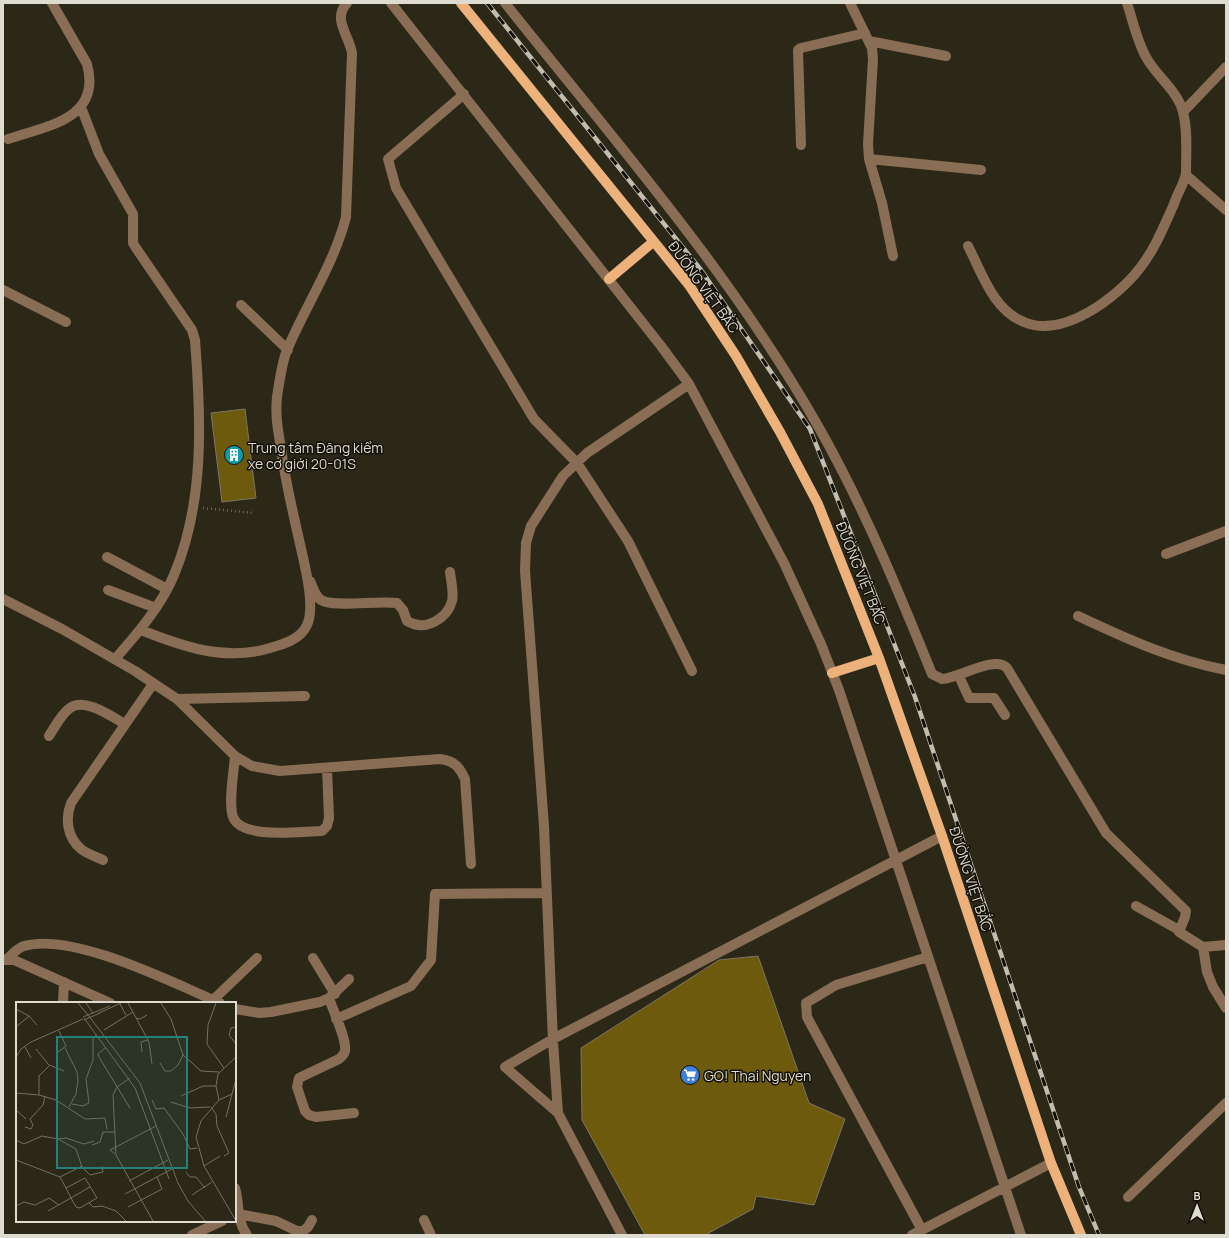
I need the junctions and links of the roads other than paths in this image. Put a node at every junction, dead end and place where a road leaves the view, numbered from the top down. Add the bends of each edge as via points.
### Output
1 (52, 3) edge
2 (348, 3) edge
3 (391, 3) edge
4 (461, 3) edge
5 (505, 3) edge
6 (850, 3) edge
7 (1127, 3) edge
8 (867, 37) junction
9 (946, 56) dead end
10 (1226, 67) edge
11 (464, 94) junction
12 (81, 106) junction
13 (1183, 112) junction
14 (8, 139) dead end
15 (801, 145) dead end
16 (869, 159) junction
17 (980, 170) dead end
18 (1186, 175) junction
19 (1226, 210) edge
20 (653, 242) junction
21 (968, 246) dead end
22 (893, 256) dead end
23 (609, 279) junction
24 (3, 290) edge
25 (241, 305) dead end
26 (66, 322) dead end
27 (288, 350) junction
28 (689, 384) junction
29 (576, 463) junction
30 (1226, 531) edge
31 (1166, 554) dead end
32 (107, 557) dead end
33 (450, 572) dead end
34 (307, 574) junction
35 (167, 589) junction
36 (108, 590) dead end
37 (3, 599) edge
38 (156, 608) junction
39 (1078, 616) dead end
40 (141, 630) junction
41 (879, 658) junction
42 (116, 659) junction
43 (1226, 670) edge
44 (692, 672) dead end
45 (832, 673) junction
46 (959, 676) junction
47 (153, 684) junction
48 (305, 696) dead end
49 (177, 699) junction
50 (1004, 715) dead end
51 (125, 724) junction
52 (49, 736) dead end
53 (235, 756) junction
54 (327, 768) junction
55 (942, 836) junction
56 (103, 860) dead end
57 (896, 860) junction
58 (470, 864) dead end
59 (547, 893) junction
60 (1136, 906) dead end
61 (1179, 930) junction
62 (1226, 945) edge
63 (1203, 947) junction
64 (928, 957) junction
65 (257, 958) dead end
66 (314, 958) dead end
67 (5, 960) edge
68 (349, 979) dead end
69 (64, 982) junction
70 (332, 996) junction
71 (216, 1001) edge
72 (63, 1002) edge
73 (108, 1002) edge
74 (1226, 1008) edge
75 (236, 1009) edge
76 (336, 1019) junction
77 (553, 1039) junction
78 (1226, 1103) edge
79 (354, 1113) dead end
80 (558, 1113) junction
81 (1051, 1163) junction
82 (1005, 1186) junction
83 (1128, 1197) dead end
84 (236, 1214) edge
85 (312, 1220) dead end
86 (424, 1220) dead end
87 (220, 1222) edge
88 (922, 1230) junction
89 (192, 1235) edge
90 (247, 1235) edge
91 (430, 1235) edge
92 (622, 1235) edge
93 (912, 1235) edge
94 (1021, 1235) edge
95 (1081, 1235) edge

1 - 12 street via 87,64 90,86 88,97
2 - 27 street via 343,8 340,22 351,44 352,53 346,217 333,256
3 - 11 street
4 - 20 main road, ĐƯỜNG VIỆT BẮC
5 - 46 street via 694,240 775,354 819,427 859,507 932,674 942,680
6 - 8 street
7 - 13 street via 1146,58
8 - 9 street
8 - 15 street via 798,50
8 - 16 street via 873,59
10 - 13 street
11 - 23 street
11 - 29 street via 388,159 396,188 534,419
12 - 14 street via 74,115 63,121
12 - 35 street via 99,154 134,214 133,243 177,306 192,330 195,340 200,403 193,506 186,540
13 - 18 street
16 - 17 street
16 - 22 street via 882,203
18 - 19 street
18 - 21 street via 1162,232 1141,268 1108,299 1077,319 1051,325 1023,322 1001,306 992,295
20 - 23 main road
20 - 41 main road, ĐƯỜNG VIỆT BẮC via 688,285 719,330 780,432 818,504
23 - 28 street
24 - 26 street
25 - 27 street
27 - 34 street via 277,396 276,415 286,482
28 - 29 street
28 - 45 street via 784,563
29 - 44 street via 628,541
29 - 59 street via 563,476 531,526 526,544 525,571
30 - 31 street
32 - 35 street
33 - 34 street via 453,599 446,613 442,618 427,624 414,625 407,622 403,610 397,603 322,601
34 - 40 street via 308,624 299,636 284,644 262,651 195,650
35 - 38 street
36 - 38 street
37 - 42 street
38 - 40 street
39 - 43 street via 1194,664
40 - 42 street
41 - 45 main road
41 - 55 main road, ĐƯỜNG VIỆT BẮC
42 - 47 street
45 - 57 street
46 - 50 street via 969,698 994,698
46 - 61 street via 995,663 1004,664 1106,833 1186,911
47 - 49 street
47 - 51 street
48 - 49 street
49 - 53 street
51 - 52 street via 92,707 80,704 66,711
51 - 56 street via 71,803 67,814 71,836 81,849
53 - 54 street via 252,766 274,771
53 - 54 street via 231,806 238,826 246,830 322,831 327,826 329,818
54 - 58 street via 440,759 451,761 460,767 465,779
55 - 57 street
55 - 81 main road, ĐƯỜNG VIỆT BẮC
57 - 64 street
57 - 77 street
59 - 76 street via 435,894 431,960 411,986
59 - 77 street
60 - 61 street
61 - 63 street via 1182,935
62 - 63 street
63 - 74 street via 1213,987
64 - 82 street
64 - 88 street via 836,985 806,1003 806,1017
65 - 71 street
66 - 70 street
67 - 69 street via 14,960
67 - 71 street via 18,949 30,945 60,946 89,951 129,964
68 - 70 street
69 - 72 street
69 - 73 street
70 - 75 street via 300,1007 271,1012
70 - 76 street
76 - 79 street via 345,1046 343,1056 304,1074 299,1078 296,1087 309,1115 316,1117
77 - 80 street
77 - 80 street via 505,1067
78 - 83 street
80 - 92 street
81 - 82 street
81 - 95 main road, ĐƯỜNG VIỆT BẮC
82 - 88 street
82 - 94 street
84 - 85 street via 276,1221 297,1231 303,1231
84 - 90 street
86 - 91 street
87 - 89 street
88 - 93 street

